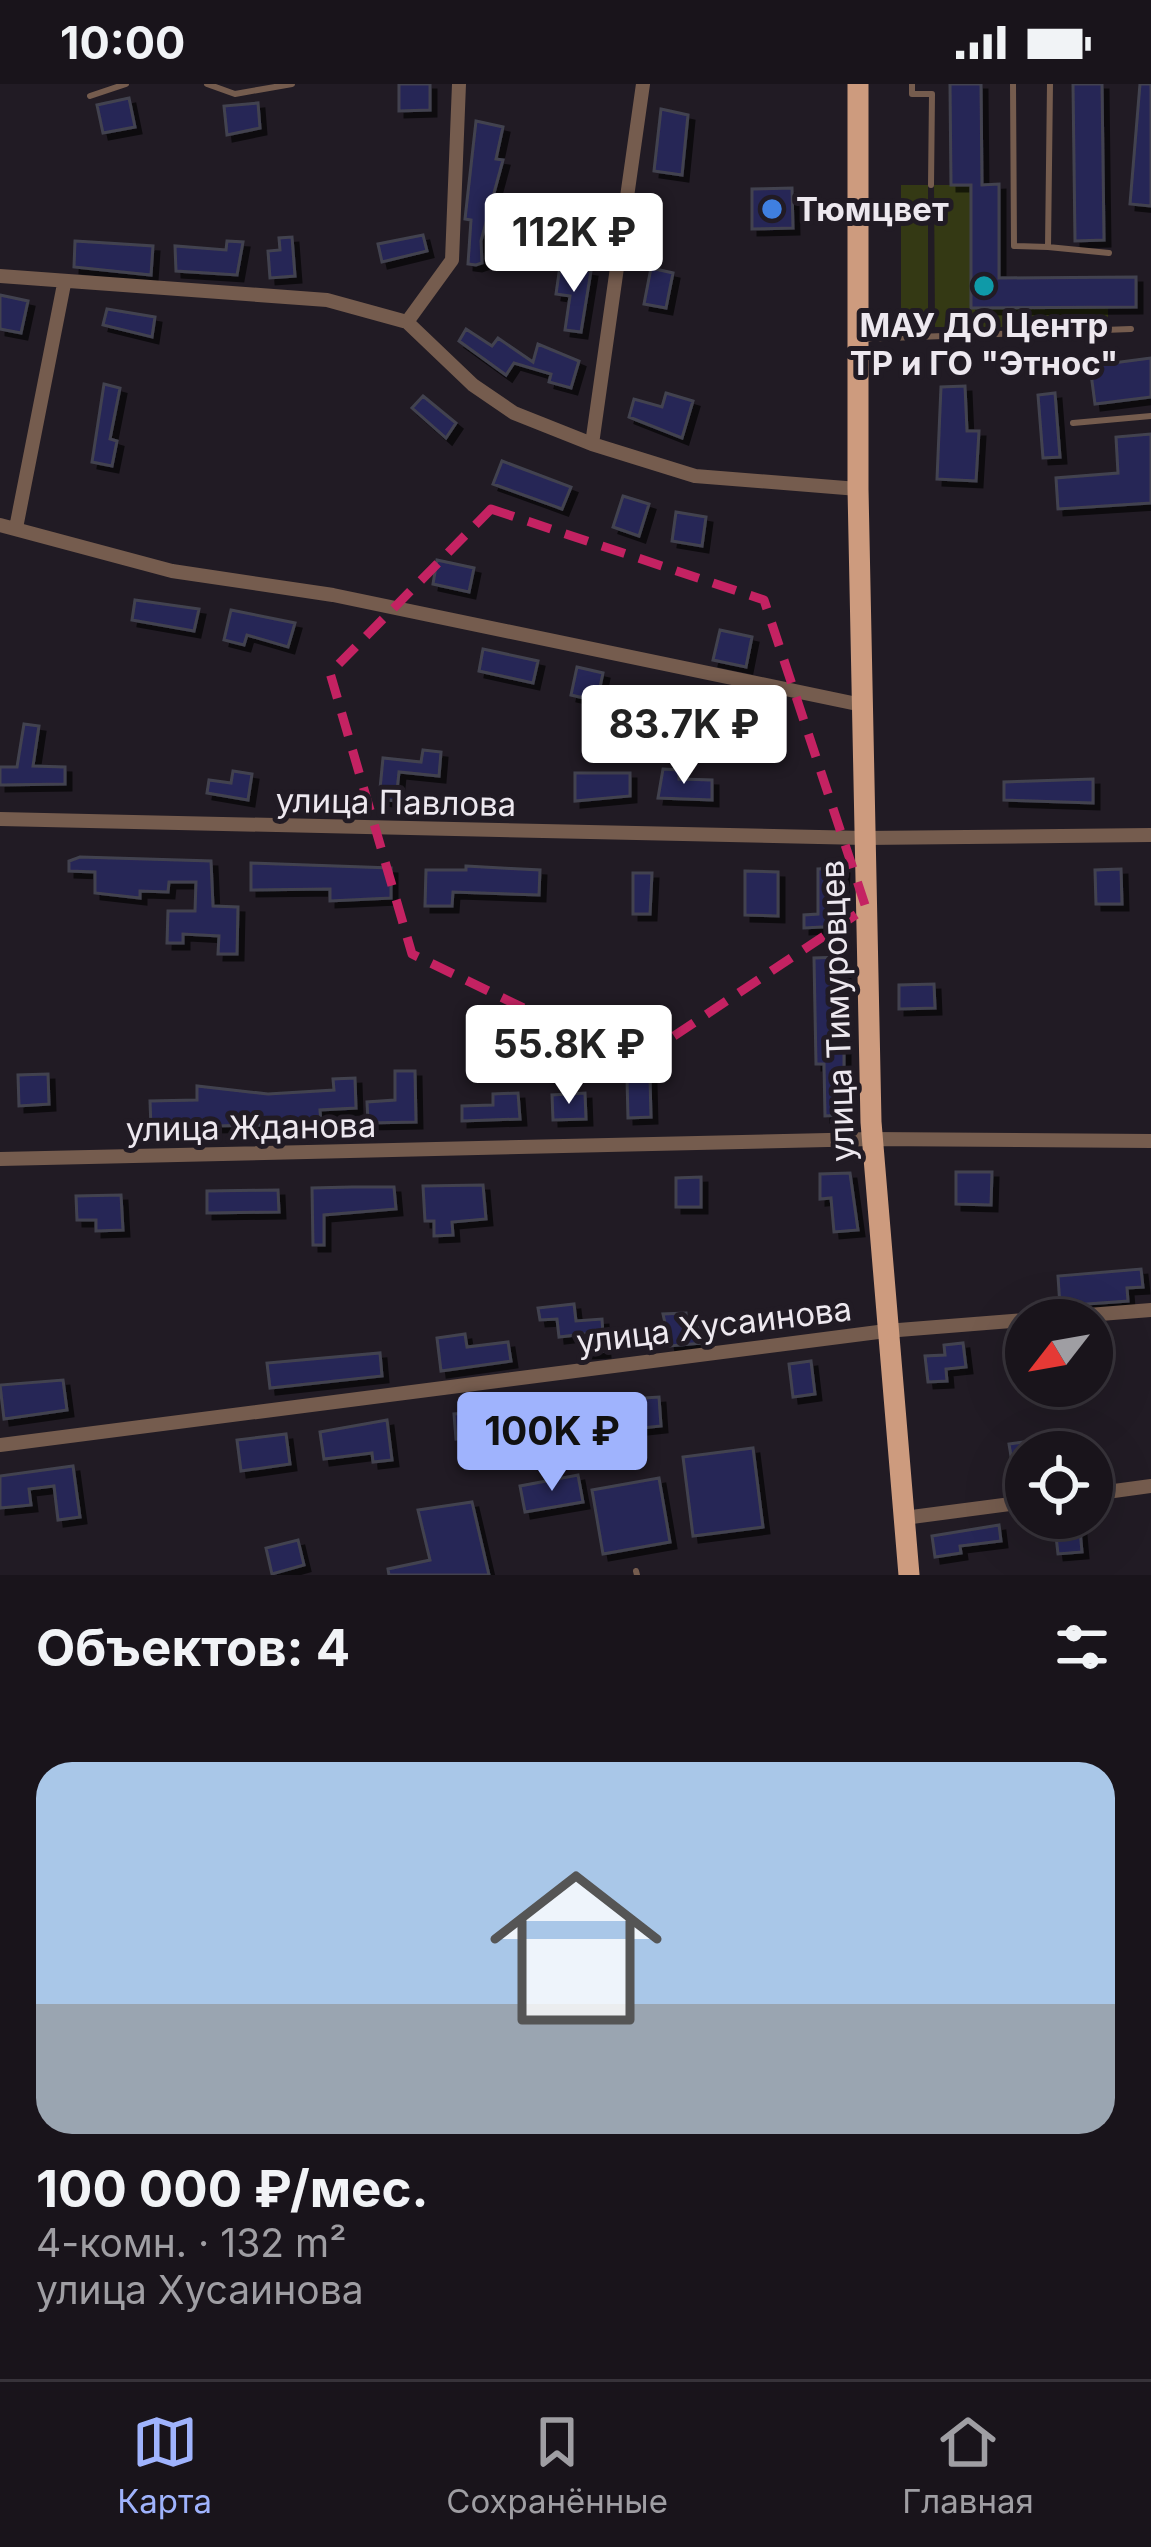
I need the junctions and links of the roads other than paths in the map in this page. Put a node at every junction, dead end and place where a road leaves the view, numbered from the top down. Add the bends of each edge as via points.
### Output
1 (126, 84) edge
2 (207, 84) edge
3 (292, 84) edge
4 (459, 84) edge
5 (643, 84) edge
6 (858, 84) edge
7 (912, 84) edge
8 (1013, 84) edge
9 (1050, 84) edge
10 (90, 96) dead end
11 (931, 185) dead end
12 (1048, 247) junction
13 (1109, 253) dead end
14 (0, 276) edge
15 (64, 284) junction
16 (407, 322) junction
17 (1131, 329) dead end
18 (859, 339) junction
19 (1151, 416) edge
20 (1073, 423) dead end
21 (592, 444) junction
22 (858, 489) junction
23 (8, 526) edge
24 (862, 705) junction
25 (0, 819) edge
26 (1151, 835) edge
27 (864, 838) junction
28 (872, 1139) junction
29 (1151, 1141) edge
30 (0, 1159) edge
31 (1151, 1310) edge
32 (886, 1330) junction
33 (0, 1445) edge
34 (1151, 1486) edge
35 (1113, 1491) edge
36 (1005, 1505) edge
37 (904, 1518) junction
38 (909, 1575) edge

1 - 10 lane
2 - 3 lane via 235,94
4 - 16 street via 452,260
5 - 21 street
6 - 18 main road, улица Тимуровцев
7 - 11 lane via 912,94 932,94
8 - 12 lane via 1014,246
9 - 12 lane
12 - 13 lane
14 - 15 street
15 - 16 street via 327,300
15 - 23 street
16 - 21 street via 514,413
17 - 18 lane
18 - 22 main road, улица Тимуровцев
19 - 20 lane
21 - 22 street via 695,476
22 - 24 main road, улица Тимуровцев
23 - 24 street via 172,571 333,595
24 - 27 main road, улица Тимуровцев
25 - 27 street, улица Павлова
26 - 27 street, улица Павлова
27 - 28 main road, улица Тимуровцев
28 - 29 street, улица Жданова
28 - 30 street, улица Жданова
28 - 32 main road, улица Тимуровцев
31 - 32 street, улица Хусаинова
32 - 33 street, улица Хусаинова
32 - 37 main road, улица Тимуровцев
34 - 35 street
36 - 37 street
37 - 38 main road, улица Тимуровцев

